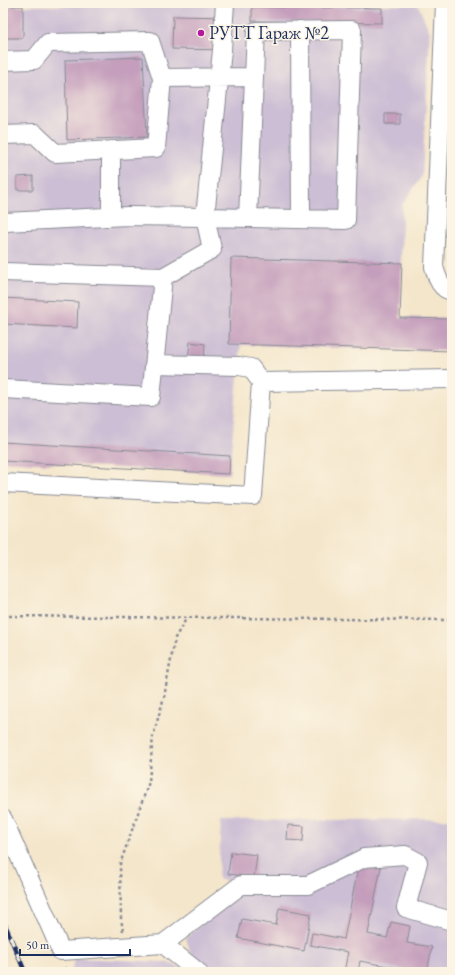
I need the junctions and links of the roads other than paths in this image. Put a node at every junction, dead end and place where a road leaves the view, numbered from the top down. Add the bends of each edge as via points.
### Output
1 (225, 3) edge
2 (445, 3) edge
3 (300, 30) junction
4 (3, 60) edge
5 (254, 77) junction
6 (162, 78) junction
7 (219, 78) junction
8 (3, 135) edge
9 (111, 150) junction
10 (111, 217) junction
11 (205, 217) junction
12 (248, 218) junction
13 (301, 219) junction
14 (3, 224) edge
15 (3, 272) edge
16 (163, 277) junction
17 (452, 291) edge
18 (154, 364) junction
19 (452, 380) edge
20 (261, 382) junction
21 (3, 389) edge
22 (3, 483) edge
23 (3, 819) edge
24 (452, 921) edge
25 (163, 944) junction
26 (198, 972) edge

1 - 7 lane
2 - 17 lane via 434,267 438,281
3 - 5 lane via 256,31
3 - 13 lane
3 - 13 lane via 352,30 346,220
4 - 6 lane via 34,60 48,43 150,41
5 - 7 lane
5 - 12 lane
6 - 7 lane
6 - 9 lane via 156,148
7 - 11 lane
8 - 9 lane via 35,134 55,153
9 - 10 lane
10 - 11 lane
10 - 14 lane
11 - 12 lane
11 - 16 lane via 212,249
12 - 13 lane
15 - 16 lane
16 - 18 lane
18 - 20 lane via 251,368
18 - 21 lane via 151,396
19 - 20 lane
20 - 22 lane via 252,496
23 - 25 lane via 61,951
24 - 25 lane via 406,908 418,862 405,855 364,858 308,885 241,885
25 - 26 lane

